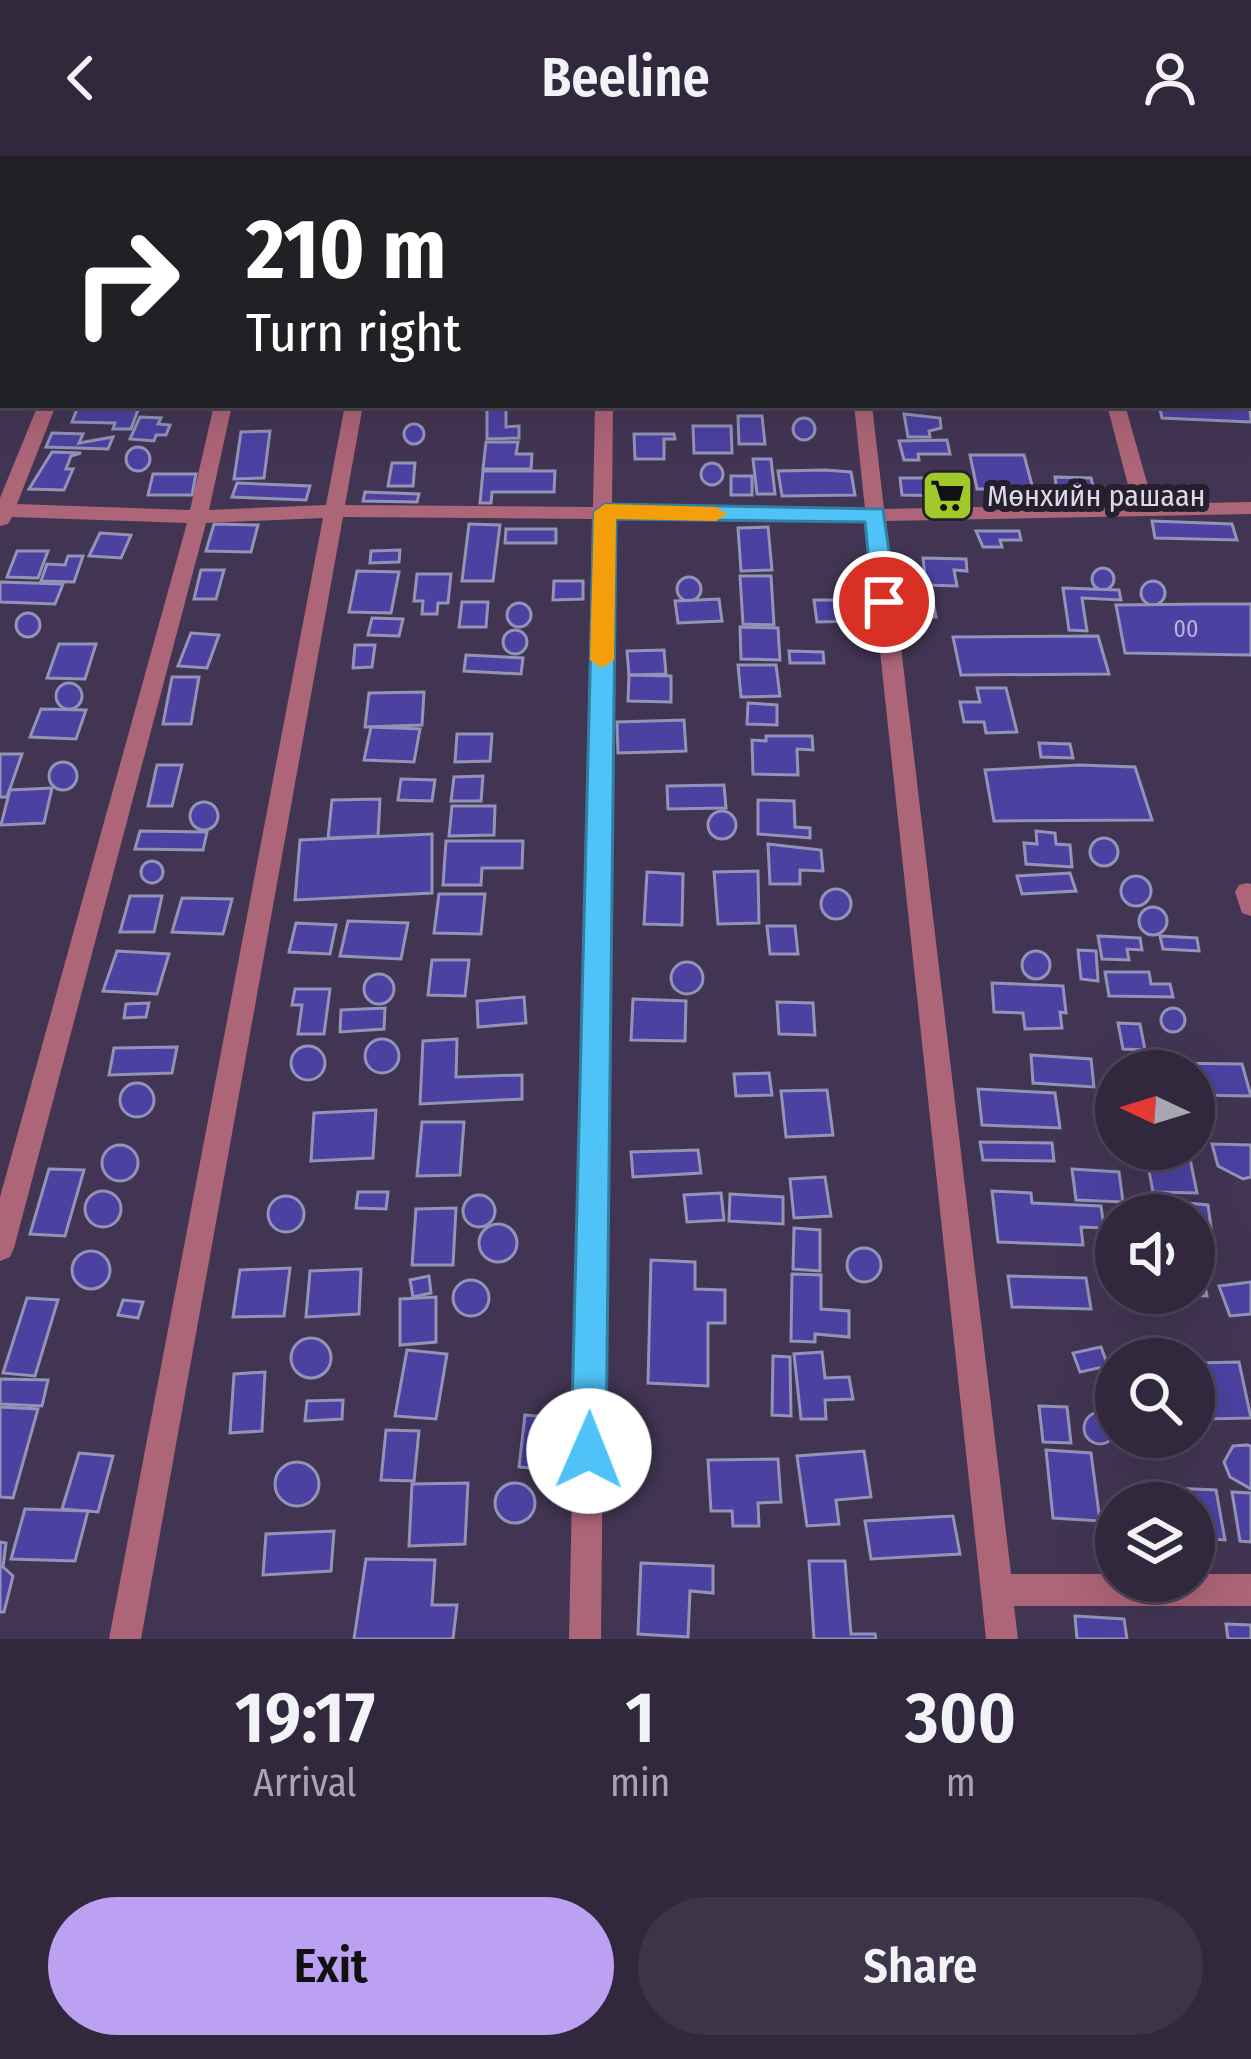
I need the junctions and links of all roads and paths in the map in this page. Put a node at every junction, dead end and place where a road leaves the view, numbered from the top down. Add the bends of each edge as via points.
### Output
1 (46, 408) edge
2 (222, 408) edge
3 (353, 408) edge
4 (604, 408) edge
5 (863, 408) edge
6 (1117, 408) edge
7 (1144, 507) junction
8 (1251, 508) edge
9 (334, 512) junction
10 (605, 512) junction
11 (2, 514) edge
12 (875, 514) junction
13 (198, 517) junction
14 (0, 1249) edge
15 (995, 1590) junction
16 (1251, 1590) edge
17 (125, 1639) edge
18 (585, 1639) edge
19 (1002, 1639) edge

1 - 11 street
2 - 13 street
3 - 9 street
4 - 10 street
5 - 12 street
6 - 7 street
7 - 8 street
7 - 12 street
9 - 10 street
9 - 13 street
9 - 17 street
10 - 12 street
10 - 18 street
11 - 13 street
12 - 15 street
13 - 14 street
15 - 16 street
15 - 19 street

